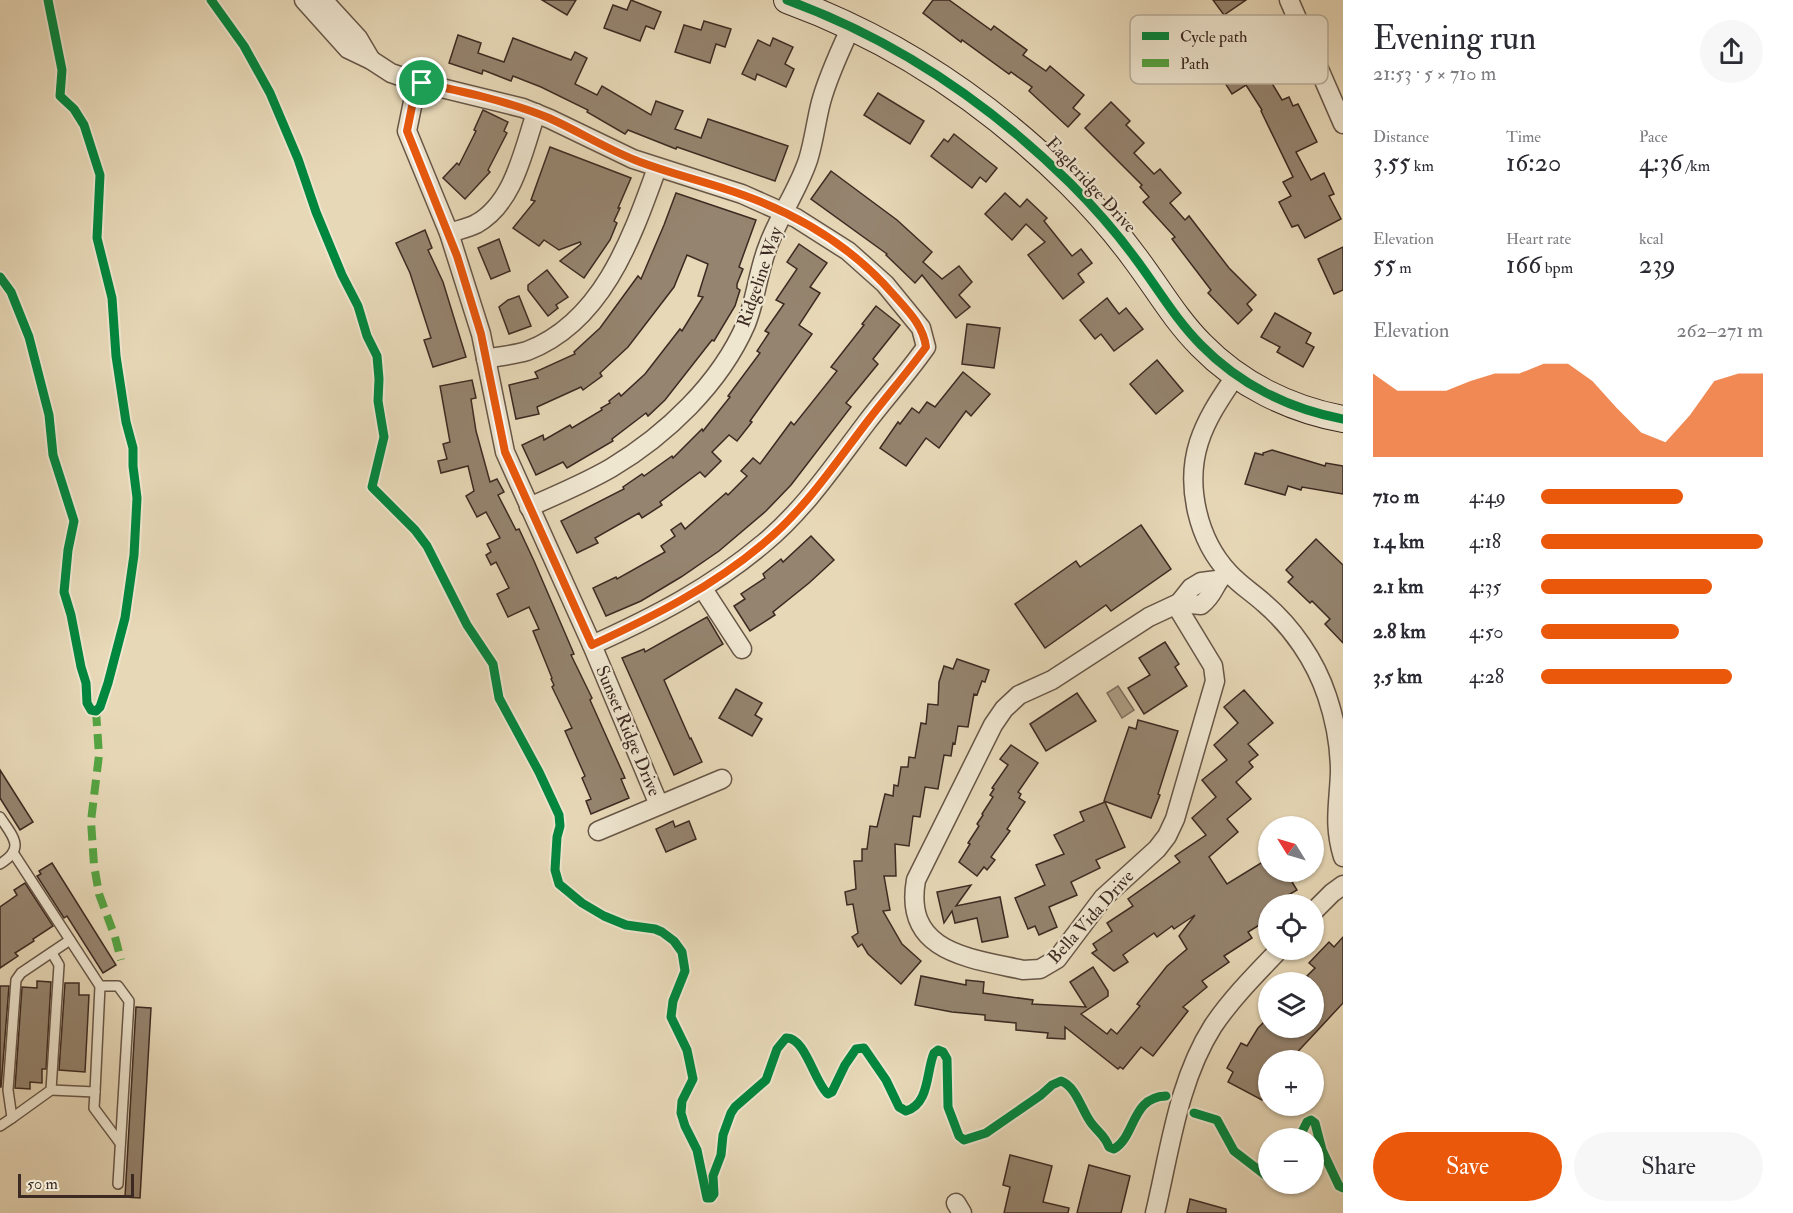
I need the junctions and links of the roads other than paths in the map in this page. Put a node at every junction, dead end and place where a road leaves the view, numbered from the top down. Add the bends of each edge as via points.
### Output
1 (304, 0) edge
2 (323, 0) edge
3 (787, 0) edge
4 (1289, 0) edge
5 (1296, 15) edge
6 (851, 27) junction
7 (371, 60) junction
8 (417, 82) junction
9 (1326, 84) edge
10 (536, 113) junction
11 (1343, 124) edge
12 (657, 168) junction
13 (784, 211) junction
14 (449, 233) junction
15 (486, 359) junction
16 (1236, 375) junction
17 (1343, 419) edge
18 (529, 507) junction
19 (1222, 576) junction
20 (703, 589) junction
21 (1177, 604) junction
22 (592, 645) junction
23 (742, 649) dead end
24 (1341, 747) edge
25 (722, 778) dead end
26 (659, 805) junction
27 (0, 817) edge
28 (598, 831) dead end
29 (15, 850) junction
30 (1343, 857) edge
31 (0, 864) edge
32 (1343, 885) edge
33 (1324, 900) edge
34 (70, 940) junction
35 (52, 953) junction
36 (1270, 960) edge
37 (100, 986) junction
38 (51, 1090) junction
39 (95, 1092) junction
40 (12, 1118) junction
41 (0, 1126) edge
42 (120, 1143) junction
43 (118, 1184) dead end
44 (1155, 1213) edge

1 - 7 street via 348,49
2 - 7 street via 358,38
3 - 6 main road, Eagleridge Drive
4 - 5 street
6 - 13 street, Ridgeline Way via 826,85 807,162
6 - 16 main road, Eagleridge Drive via 914,60 978,102 1031,145 1091,204 1201,345
7 - 8 street via 391,73
8 - 10 street
8 - 14 street, Sunset Ridge Drive via 407,131
9 - 11 street
10 - 12 street
10 - 14 street via 502,200 476,224
12 - 13 street
12 - 15 street via 626,249 579,318 553,338 528,350
13 - 18 street, Ridgeline Way via 763,260 745,325 712,379 671,424 631,455 585,482
13 - 20 street via 836,242 874,273 915,319 926,347 793,515 766,542
14 - 15 street, Sunset Ridge Drive
15 - 18 street, Sunset Ridge Drive via 505,452
16 - 17 main road, Eagleridge Drive via 1296,407
16 - 19 street via 1218,400 1198,443 1194,479 1198,514
18 - 22 street, Sunset Ridge Drive
19 - 21 street, Bella Vida Drive via 1212,596 1201,605
19 - 24 street via 1288,627 1327,695
20 - 22 street
20 - 23 street
21 - 21 street, Bella Vida Drive via 1213,666 1215,681 1167,836 1102,898 1048,966 1023,970 940,947 926,933 916,914 916,880 998,717 1027,690 1052,680 1149,617
22 - 26 street, Sunset Ridge Drive
24 - 30 street via 1336,829
25 - 26 street
26 - 28 street
27 - 29 lane via 14,839
29 - 31 lane
29 - 34 lane
32 - 33 street
34 - 35 lane
34 - 37 lane
35 - 38 lane via 59,965
35 - 40 lane via 16,980 8,1090
36 - 44 street via 1224,1010 1195,1060 1183,1093
37 - 39 lane
37 - 42 lane via 118,986 129,1001
38 - 39 lane
38 - 40 lane
39 - 42 lane via 93,1108
40 - 41 lane
42 - 43 lane

